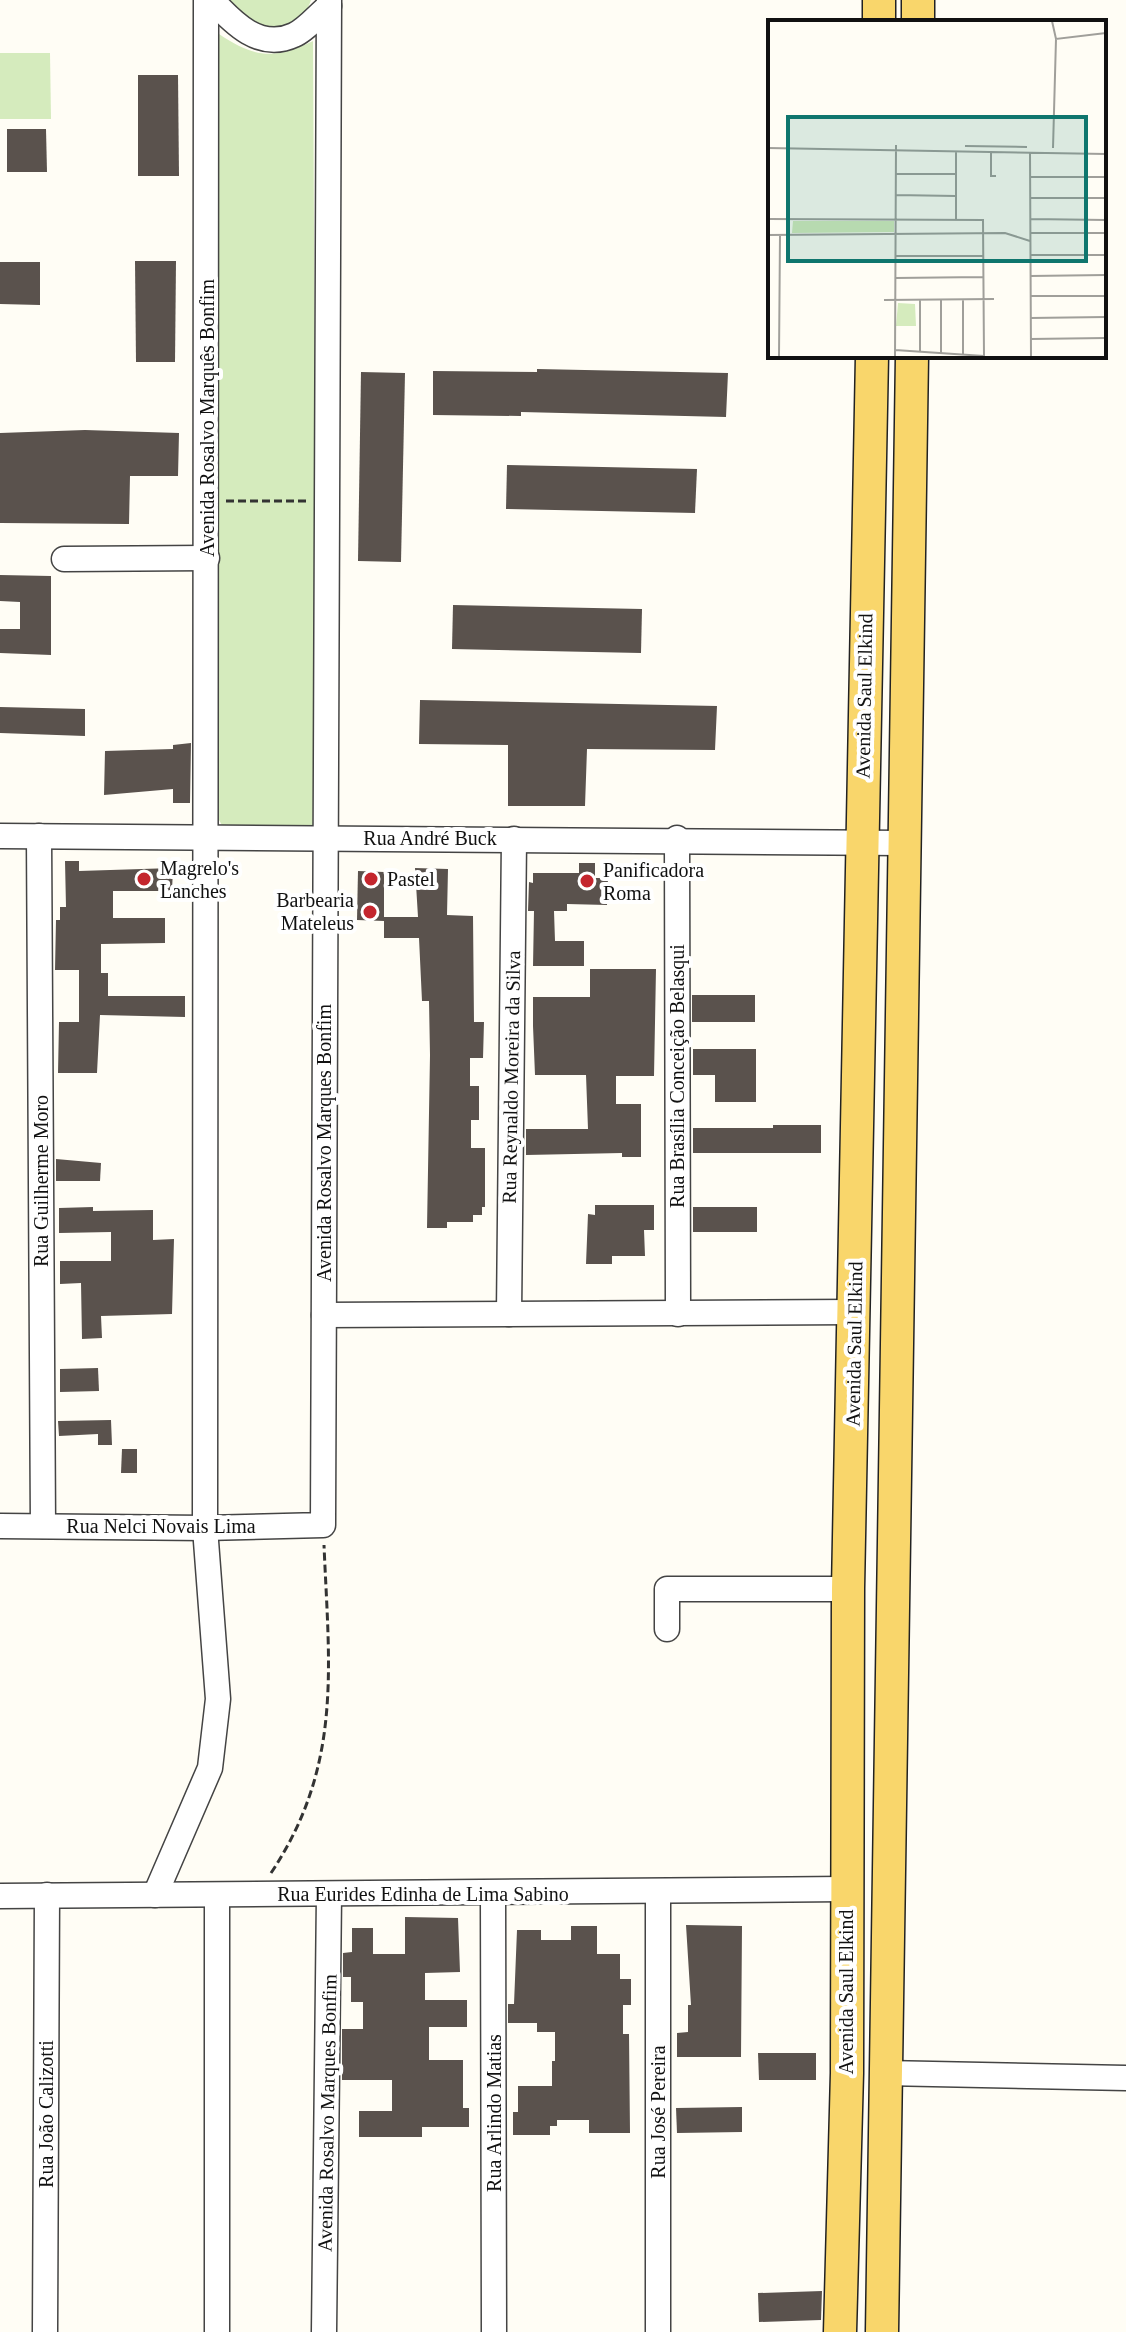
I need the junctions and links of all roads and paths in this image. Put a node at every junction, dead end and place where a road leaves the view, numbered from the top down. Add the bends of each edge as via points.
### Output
1 (209, 0) edge
2 (329, 3) edge
3 (872, 358) edge
4 (912, 358) edge
5 (207, 501) junction
6 (328, 501) junction
7 (207, 558) junction
8 (64, 559) dead end
9 (0, 836) edge
10 (39, 836) junction
11 (208, 837) junction
12 (326, 837) junction
13 (677, 838) junction
14 (514, 839) junction
15 (860, 841) junction
16 (903, 843) junction
17 (855, 1312) junction
18 (509, 1314) junction
19 (678, 1314) junction
20 (324, 1315) junction
21 (323, 1525) junction
22 (0, 1526) edge
23 (43, 1526) junction
24 (205, 1528) junction
25 (848, 1589) junction
26 (667, 1629) dead end
27 (845, 1889) junction
28 (888, 1889) junction
29 (658, 1893) junction
30 (47, 1895) junction
31 (155, 1895) junction
32 (217, 1895) junction
33 (256, 1895) junction
34 (329, 1895) junction
35 (493, 1895) junction
36 (0, 1896) edge
37 (884, 2073) junction
38 (1126, 2078) edge
39 (45, 2332) edge
40 (217, 2332) edge
41 (324, 2332) edge
42 (494, 2332) edge
43 (658, 2332) edge
44 (840, 2332) edge
45 (882, 2332) edge

1 - 2 street via 239,28 268,40 295,35
1 - 5 street, Avenida Rosalvo Marquês Bonfim
2 - 6 street
3 - 15 main road, Avenida Saul Elkind
4 - 16 main road, Avenida Saul Elkind
5 - 6 path
5 - 7 street, Avenida Rosalvo Marquês Bonfim
6 - 12 street, Avenida Rosalvo Marques Bonfim
7 - 8 street
7 - 11 street, Avenida Rosalvo Marquês Bonfim
9 - 10 street, Rua André Buck
10 - 11 street, Rua André Buck
10 - 23 street, Rua Guilherme Moro
11 - 12 street, Rua André Buck
11 - 24 street
12 - 14 street, Rua André Buck
12 - 20 street, Avenida Rosalvo Marques Bonfim
13 - 14 street, Rua André Buck
13 - 15 street, Rua André Buck
13 - 19 street, Rua Brasília Conceição Belasqui
14 - 18 street, Rua Reynaldo Moreira da Silva
15 - 16 street, Rua André Buck
15 - 17 main road, Avenida Saul Elkind
16 - 28 main road, Avenida Saul Elkind
17 - 19 street
17 - 25 main road, Avenida Saul Elkind
18 - 19 street
18 - 20 street
20 - 21 street, Avenida Rosalvo Marques Bonfim
21 - 24 street, Rua Nelci Novais Lima
21 - 33 path via 330,1697 324,1749 286,1850
22 - 23 street, Rua Nelci Novais Lima
23 - 24 street, Rua Nelci Novais Lima
24 - 31 street via 218,1699 210,1768
25 - 26 street via 667,1589
25 - 27 main road, Avenida Saul Elkind
27 - 28 main road
27 - 29 street, Rua Eurides Edinha de Lima Sabino
27 - 44 main road, Avenida Saul Elkind via 847,2073
28 - 37 main road, Avenida Saul Elkind
29 - 35 street, Rua Eurides Edinha de Lima Sabino
29 - 43 street, Rua José Pereira
30 - 31 street, Rua Eurides Edinha de Lima Sabino
30 - 36 street, Rua Eurides Edinha de Lima Sabino
30 - 39 street, Rua João Calizotti
31 - 32 street, Rua Eurides Edinha de Lima Sabino
32 - 33 street, Rua Eurides Edinha de Lima Sabino
32 - 40 street
33 - 34 street, Rua Eurides Edinha de Lima Sabino
34 - 35 street, Rua Eurides Edinha de Lima Sabino
34 - 41 street, Avenida Rosalvo Marques Bonfim
35 - 42 street, Rua Arlindo Matias
37 - 38 street
37 - 45 main road, Avenida Saul Elkind

